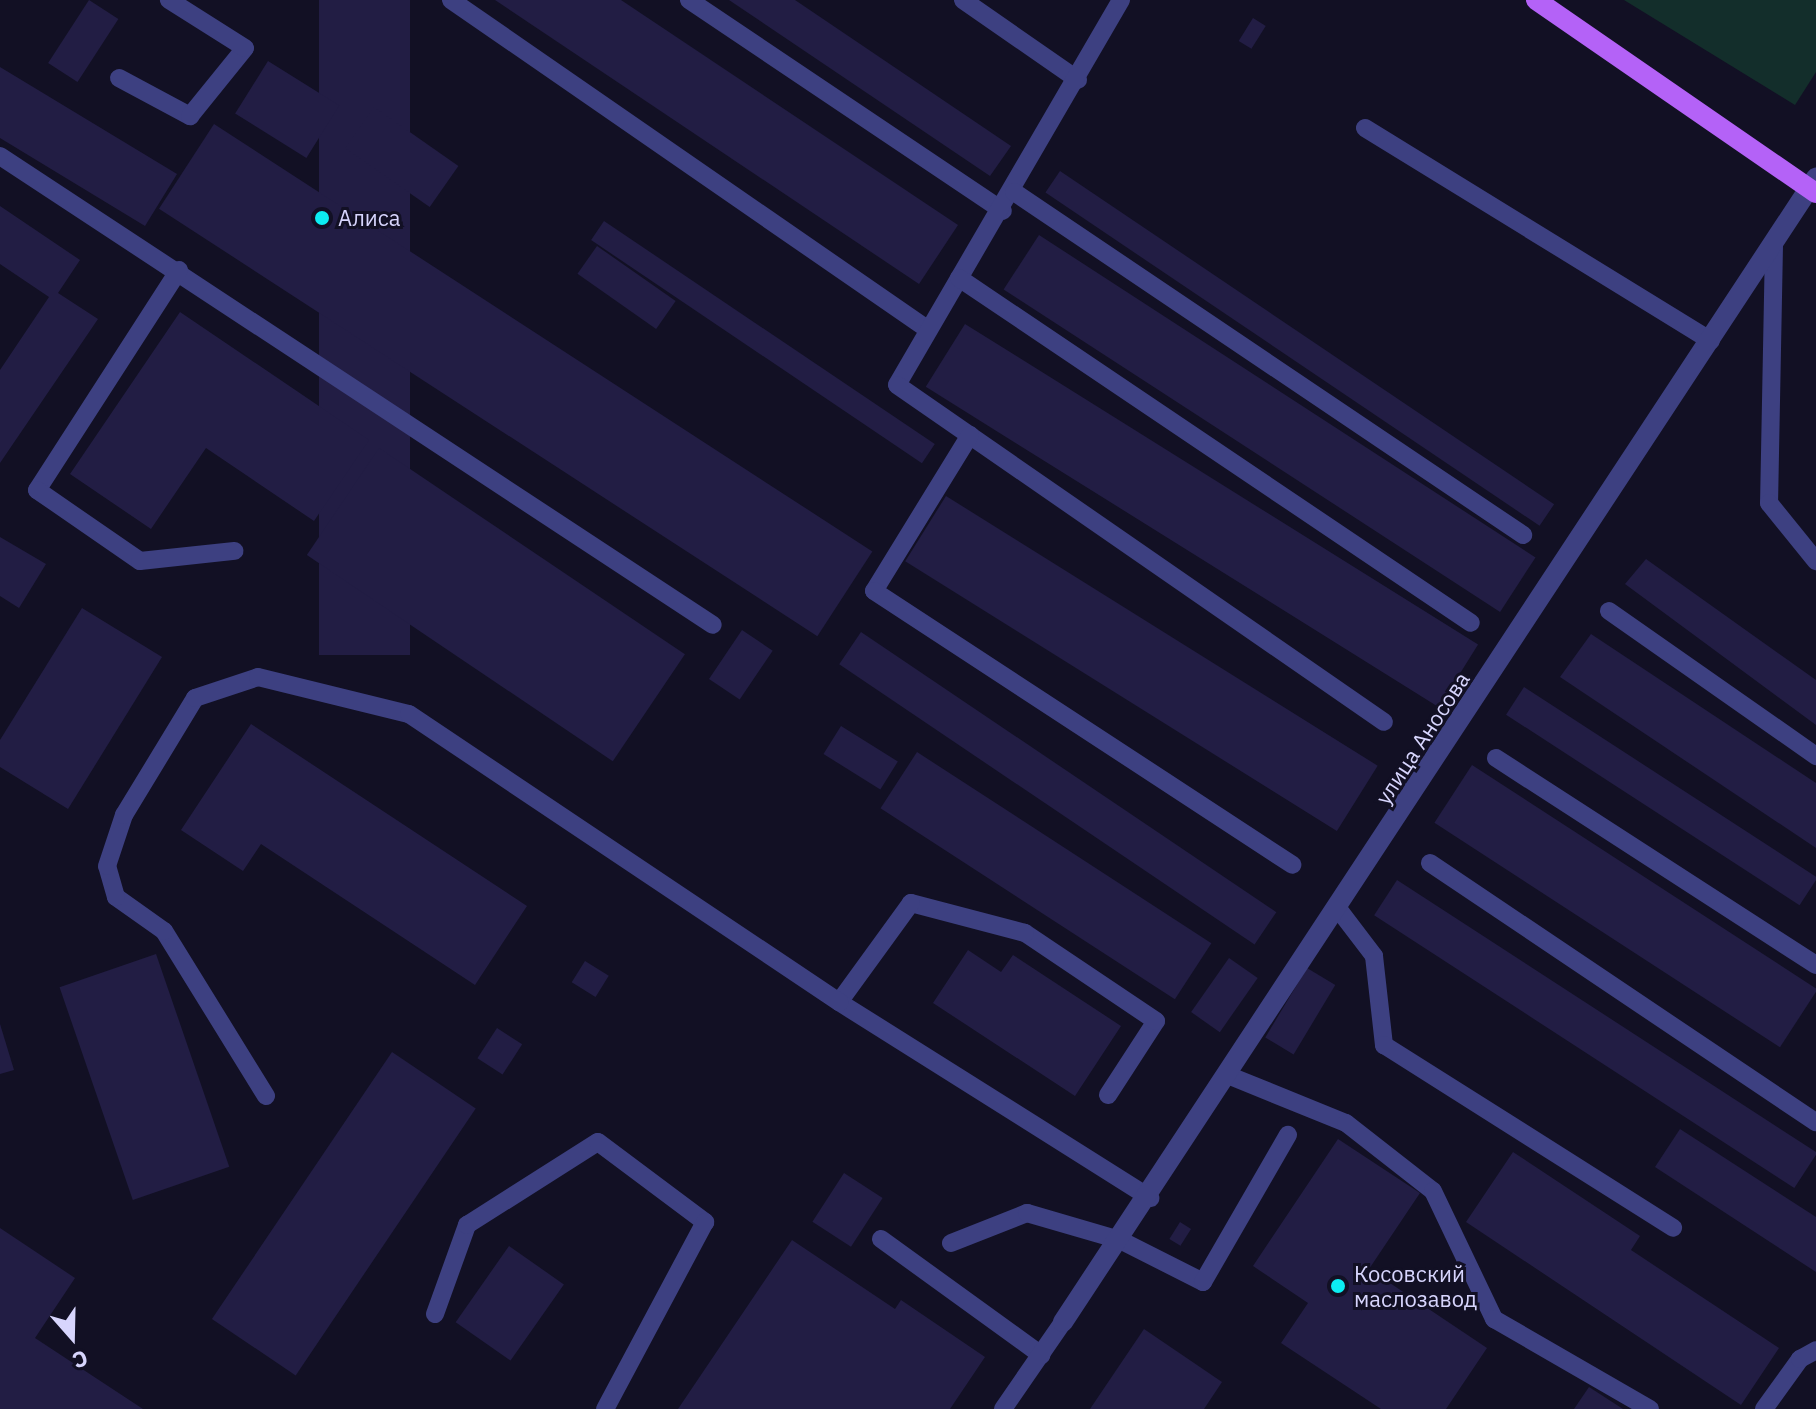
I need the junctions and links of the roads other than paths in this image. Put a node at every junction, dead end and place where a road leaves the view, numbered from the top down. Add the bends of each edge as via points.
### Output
1 (169, 0) edge
2 (451, 0) edge
3 (689, 0) edge
4 (963, 0) edge
5 (1121, 0) edge
6 (1536, 0) edge
7 (119, 78) dead end
8 (1078, 80) junction
9 (1365, 128) dead end
10 (0, 156) edge
11 (1814, 187) edge
12 (1014, 192) junction
13 (1003, 211) junction
14 (1774, 245) junction
15 (179, 270) junction
16 (959, 278) junction
17 (927, 329) junction
18 (1711, 341) junction
19 (970, 435) junction
20 (1523, 535) dead end
21 (234, 551) dead end
22 (1816, 561) edge
23 (1609, 611) dead end
24 (1471, 623) dead end
25 (713, 625) dead end
26 (1384, 722) dead end
27 (1816, 756) edge
28 (1496, 758) dead end
29 (1430, 863) dead end
30 (1292, 865) dead end
31 (1339, 910) junction
32 (1816, 965) edge
33 (839, 1002) junction
34 (1230, 1076) junction
35 (1108, 1095) dead end
36 (266, 1096) dead end
37 (1816, 1122) edge
38 (1288, 1135) dead end
39 (1150, 1198) junction
40 (1673, 1228) dead end
41 (881, 1239) dead end
42 (1120, 1240) junction
43 (951, 1243) dead end
44 (435, 1314) dead end
45 (1063, 1322) joint
46 (1816, 1350) edge
47 (1041, 1355) junction
48 (605, 1409) edge
49 (1003, 1409) edge
50 (1650, 1409) edge
51 (1764, 1409) edge

1 - 7 lane via 245,48 190,116
2 - 17 lane
3 - 13 lane
4 - 8 lane
5 - 8 lane
6 - 11 main road
8 - 12 lane
9 - 18 lane
10 - 15 lane
11 - 14 street, улица Аносова
12 - 13 lane
12 - 20 lane
13 - 16 lane
14 - 18 street, улица Аносова
14 - 22 lane via 1769,503
15 - 21 lane via 37,490 140,561
15 - 25 lane
16 - 17 lane
16 - 24 lane
17 - 19 lane via 897,385
18 - 31 street, улица Аносова
19 - 26 lane
19 - 30 lane via 874,591
23 - 27 lane
28 - 32 lane
29 - 37 lane
31 - 34 street, улица Аносова
31 - 40 lane via 1374,956 1384,1045
33 - 35 lane via 911,903 1025,933 1156,1021
33 - 36 lane via 409,714 258,677 195,698 124,815 107,866 116,897 164,931
33 - 39 lane
34 - 39 street, улица Аносова
34 - 50 lane via 1346,1123 1433,1191 1494,1319
38 - 42 lane via 1203,1282
39 - 42 street, улица Аносова
41 - 47 lane
42 - 43 lane via 1027,1213
42 - 45 street, улица Аносова
44 - 48 lane via 467,1225 598,1142 705,1222
45 - 47 lane
46 - 51 lane via 1800,1359
47 - 49 lane

